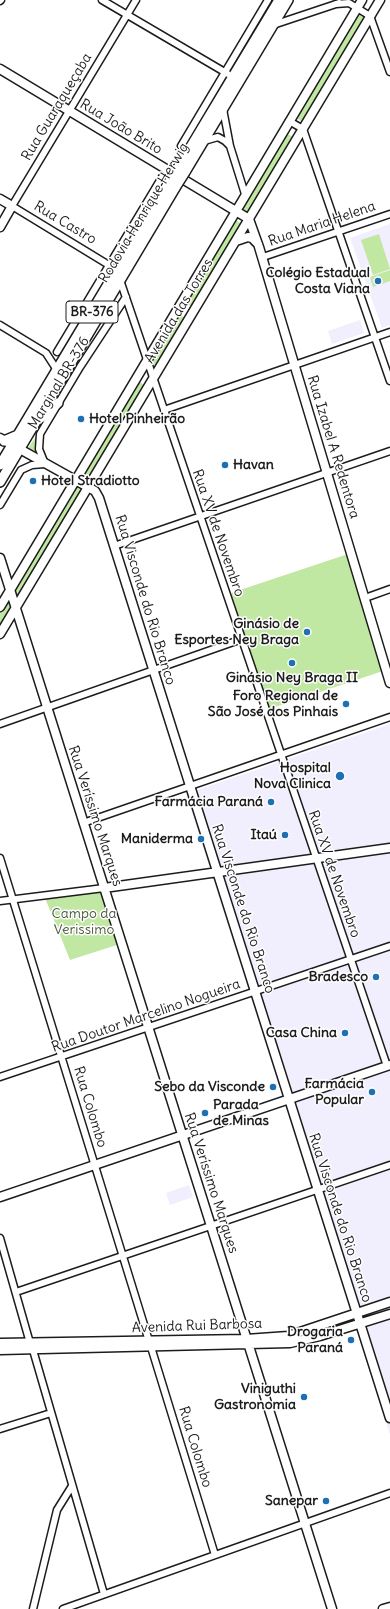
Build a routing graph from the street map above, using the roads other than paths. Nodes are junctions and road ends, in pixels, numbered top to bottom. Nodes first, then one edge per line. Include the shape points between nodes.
1 (102, 0) edge
2 (136, 0) edge
3 (288, 0) edge
4 (346, 0) edge
5 (362, 0) edge
6 (380, 0) edge
7 (271, 1) edge
8 (336, 4) junction
9 (357, 8) junction
10 (127, 15) junction
11 (370, 16) junction
12 (273, 25) junction
13 (361, 32) junction
14 (376, 32) junction
15 (0, 69) edge
16 (390, 72) edge
17 (228, 75) junction
18 (223, 108) junction
19 (70, 111) junction
20 (289, 121) junction
21 (303, 129) junction
22 (203, 141) junction
23 (181, 146) dead end
24 (230, 146) junction
25 (181, 170) junction
26 (162, 177) dead end
27 (175, 181) junction
28 (245, 194) junction
29 (0, 199) edge
30 (12, 206) junction
31 (235, 211) junction
32 (390, 214) edge
33 (249, 219) junction
34 (0, 227) edge
35 (338, 231) junction
36 (236, 241) junction
37 (260, 247) junction
38 (263, 257) junction
39 (113, 267) junction
40 (120, 280) junction
41 (126, 297) junction
42 (180, 305) junction
43 (193, 312) junction
44 (0, 325) edge
45 (390, 332) edge
46 (375, 338) junction
47 (57, 352) junction
48 (68, 352) junction
49 (46, 353) junction
50 (147, 360) junction
51 (295, 365) junction
52 (57, 370) junction
53 (153, 379) junction
54 (390, 381) edge
55 (58, 403) junction
56 (164, 410) junction
57 (35, 423) junction
58 (9, 443) edge
59 (390, 451) edge
60 (45, 464) junction
61 (0, 465) edge
62 (327, 473) junction
63 (75, 480) junction
64 (0, 482) edge
65 (88, 488) junction
66 (0, 505) edge
67 (200, 516) junction
68 (114, 546) junction
69 (0, 558) edge
70 (390, 589) edge
71 (10, 590) junction
72 (365, 598) junction
73 (0, 607) edge
74 (16, 608) junction
75 (0, 634) edge
76 (242, 639) junction
77 (153, 670) junction
78 (390, 683) edge
79 (47, 707) junction
80 (390, 717) edge
81 (0, 724) edge
82 (281, 755) junction
83 (190, 786) junction
84 (84, 823) junction
85 (390, 848) edge
86 (0, 858) edge
87 (316, 858) junction
88 (217, 872) junction
89 (104, 888) junction
90 (13, 899) junction
91 (0, 901) edge
92 (390, 946) edge
93 (351, 960) junction
94 (255, 992) junction
95 (148, 1028) junction
96 (61, 1057) junction
97 (388, 1066) edge
98 (0, 1078) edge
99 (289, 1099) junction
100 (182, 1136) junction
101 (95, 1165) junction
102 (390, 1165) edge
103 (318, 1189) junction
104 (0, 1197) edge
105 (211, 1226) junction
106 (0, 1238) edge
107 (123, 1256) junction
108 (16, 1292) junction
109 (390, 1302) edge
110 (357, 1313) junction
111 (390, 1314) edge
112 (360, 1323) junction
113 (247, 1341) junction
114 (0, 1343) edge
115 (150, 1344) junction
116 (32, 1346) junction
117 (0, 1350) edge
118 (51, 1413) junction
119 (390, 1418) edge
120 (0, 1429) edge
121 (72, 1486) junction
122 (390, 1493) edge
123 (305, 1524) junction
124 (215, 1555) junction
125 (104, 1594) junction
126 (390, 1607) edge
127 (33, 1609) edge
128 (63, 1609) edge
129 (332, 1609) edge
130 (384, 1609) edge

1 - 10 street
2 - 10 street, Rua Guaraqueçaba
3 - 12 highway, Rodovia Henrique Herwig / BR-376
4 - 8 street
5 - 9 main road, Avenida das Torres
6 - 11 main road, Avenida das Torres
7 - 17 highway, Rodovia Henrique Herwig / BR-376
8 - 9 street via 349,3
8 - 12 street
9 - 11 street
9 - 20 main road, Avenida das Torres
10 - 17 street
10 - 19 street, Rua Guaraqueçaba
11 - 13 main road, Avenida das Torres
11 - 14 street
12 - 18 highway, Rodovia Henrique Herwig / BR-376
13 - 14 street via 367,28
13 - 21 main road, Avenida das Torres
14 - 16 street
15 - 19 main road, Rua João Brito
17 - 23 street
17 - 25 highway, Rodovia Henrique Herwig / BR-376
18 - 22 highway, Rodovia Henrique Herwig / BR-376
18 - 24 street
19 - 30 street, Rua Guaraqueçaba
19 - 31 main road, Rua João Brito
20 - 21 street
20 - 28 main road, Avenida das Torres
21 - 33 main road, Avenida das Torres
21 - 35 street
22 - 24 street via 218,137
22 - 25 highway, Rodovia Henrique Herwig / BR-376
24 - 28 street
25 - 27 highway, Rodovia Henrique Herwig / BR-376, bridge
26 - 39 street
27 - 39 highway, Rodovia Henrique Herwig / BR-376
27 - 40 highway, Rodovia Henrique Herwig / BR-376
28 - 31 main road, Avenida das Torres
29 - 30 main road, Rua Castro
30 - 34 main road, Rua Guaraqueçaba
30 - 39 street, Rua Castro
31 - 33 main road, Rua João Brito
31 - 42 main road, Avenida das Torres
32 - 35 street, Rua Maria Helena
33 - 36 main road, Avenida das Torres
33 - 37 main road, Rua Izabel A Redentora
35 - 38 street, Rua Maria Helena
35 - 46 street
36 - 37 main road via 248,237
36 - 43 main road, Avenida das Torres
37 - 38 main road, Rua Izabel A Redentora
38 - 51 main road, Rua Izabel A Redentora
39 - 47 street
39 - 48 highway, Rodovia Henrique Herwig / BR-376
40 - 41 street, Rua XV de Novembro
40 - 57 highway, Rodovia Henrique Herwig / BR-376
41 - 50 street, Rua XV de Novembro
41 - 55 street, Marginal BR-376
42 - 43 main road via 184,313
42 - 50 main road, Avenida das Torres
43 - 53 main road, Avenida das Torres
44 - 49 street
45 - 46 street
46 - 51 street
46 - 54 street
47 - 48 street
47 - 49 street
48 - 52 highway, Rodovia Henrique Herwig / BR-376
49 - 52 street
50 - 53 street, Rua XV de Novembro
50 - 63 main road, Avenida das Torres
51 - 56 street
51 - 62 main road, Rua Izabel A Redentora
52 - 58 highway, Rodovia Henrique Herwig / BR-376 via 18,435
53 - 56 street, Rua XV de Novembro
53 - 65 main road, Avenida das Torres
55 - 57 highway
55 - 60 street, Marginal BR-376 via 39,438 39,449
56 - 67 street, Rua XV de Novembro
57 - 58 highway, Rodovia Henrique Herwig / BR-376
58 - 60 main road, Rua Visconde do Rio Branco
58 - 61 highway, Rodovia Henrique Herwig / BR-376
58 - 64 highway, Rodovia Henrique Herwig / BR-376
59 - 62 street
60 - 63 main road, Rua Visconde do Rio Branco
60 - 66 street via 29,466 19,472
62 - 67 street
62 - 72 main road, Rua Izabel A Redentora
63 - 65 main road, Rua Visconde do Rio Branco
63 - 71 main road, Avenida das Torres
65 - 68 main road, Rua Visconde do Rio Branco via 95,491 99,498
65 - 74 main road, Avenida das Torres
67 - 68 street
67 - 76 street, Rua XV de Novembro
68 - 77 main road, Rua Visconde do Rio Branco
69 - 71 main road, Rua Veríssimo Marques
70 - 72 street
71 - 73 main road, Avenida das Torres
71 - 74 main road, Rua Veríssimo Marques
72 - 78 main road, Rua Izabel A Redentora
74 - 75 main road, Avenida das Torres
74 - 79 main road, Rua Veríssimo Marques
76 - 77 street
76 - 82 street, Rua XV de Novembro
77 - 79 street
77 - 83 main road, Rua Visconde do Rio Branco
79 - 81 street
79 - 84 main road, Rua Veríssimo Marques
80 - 82 street
82 - 83 street
82 - 87 street, Rua XV de Novembro
83 - 84 street
83 - 88 main road, Rua Visconde do Rio Branco
84 - 89 main road, Rua Veríssimo Marques
85 - 87 main road
86 - 90 street, Rua Colombo
87 - 88 main road
87 - 93 street, Rua XV de Novembro
88 - 89 main road
88 - 94 main road, Rua Visconde do Rio Branco
89 - 90 street
89 - 95 main road, Rua Veríssimo Marques
90 - 91 street
90 - 96 street, Rua Colombo
92 - 93 street, Rua Doutor Marcelino Nogueira
93 - 94 street, Rua Doutor Marcelino Nogueira
93 - 97 street, Rua XV de Novembro
94 - 95 street, Rua Doutor Marcelino Nogueira
94 - 99 main road, Rua Visconde do Rio Branco
95 - 96 street, Rua Doutor Marcelino Nogueira
95 - 100 main road, Rua Veríssimo Marques
96 - 98 street, Rua Doutor Marcelino Nogueira
96 - 101 street, Rua Colombo
97 - 99 main road
99 - 100 main road
99 - 103 main road, Rua Visconde do Rio Branco
100 - 101 main road
100 - 105 main road, Rua Veríssimo Marques
101 - 104 main road
101 - 107 street, Rua Colombo
102 - 103 street
103 - 105 street
103 - 110 main road, Rua Visconde do Rio Branco
105 - 107 street
105 - 113 main road, Rua Veríssimo Marques
106 - 108 street
107 - 108 street
107 - 115 street, Rua Colombo
108 - 116 street
109 - 110 main road, Avenida Rui Barbosa
110 - 112 main road, Rua Visconde do Rio Branco
110 - 113 main road, Avenida Rui Barbosa via 288,1336
111 - 112 main road, Avenida Rui Barbosa
112 - 113 main road, Avenida Rui Barbosa via 290,1343
112 - 119 main road, Rua Visconde do Rio Branco
113 - 115 main road, Avenida Rui Barbosa
113 - 123 main road, Rua Veríssimo Marques
114 - 116 main road, Avenida Rui Barbosa
115 - 116 main road, Avenida Rui Barbosa
115 - 124 street, Rua Colombo
116 - 117 main road, Avenida Rui Barbosa
116 - 118 street
118 - 120 street
118 - 121 street
121 - 125 street
121 - 127 street via 57,1510
122 - 123 street
123 - 124 street
123 - 129 main road, Rua Veríssimo Marques
124 - 125 street
125 - 128 street
126 - 130 main road

